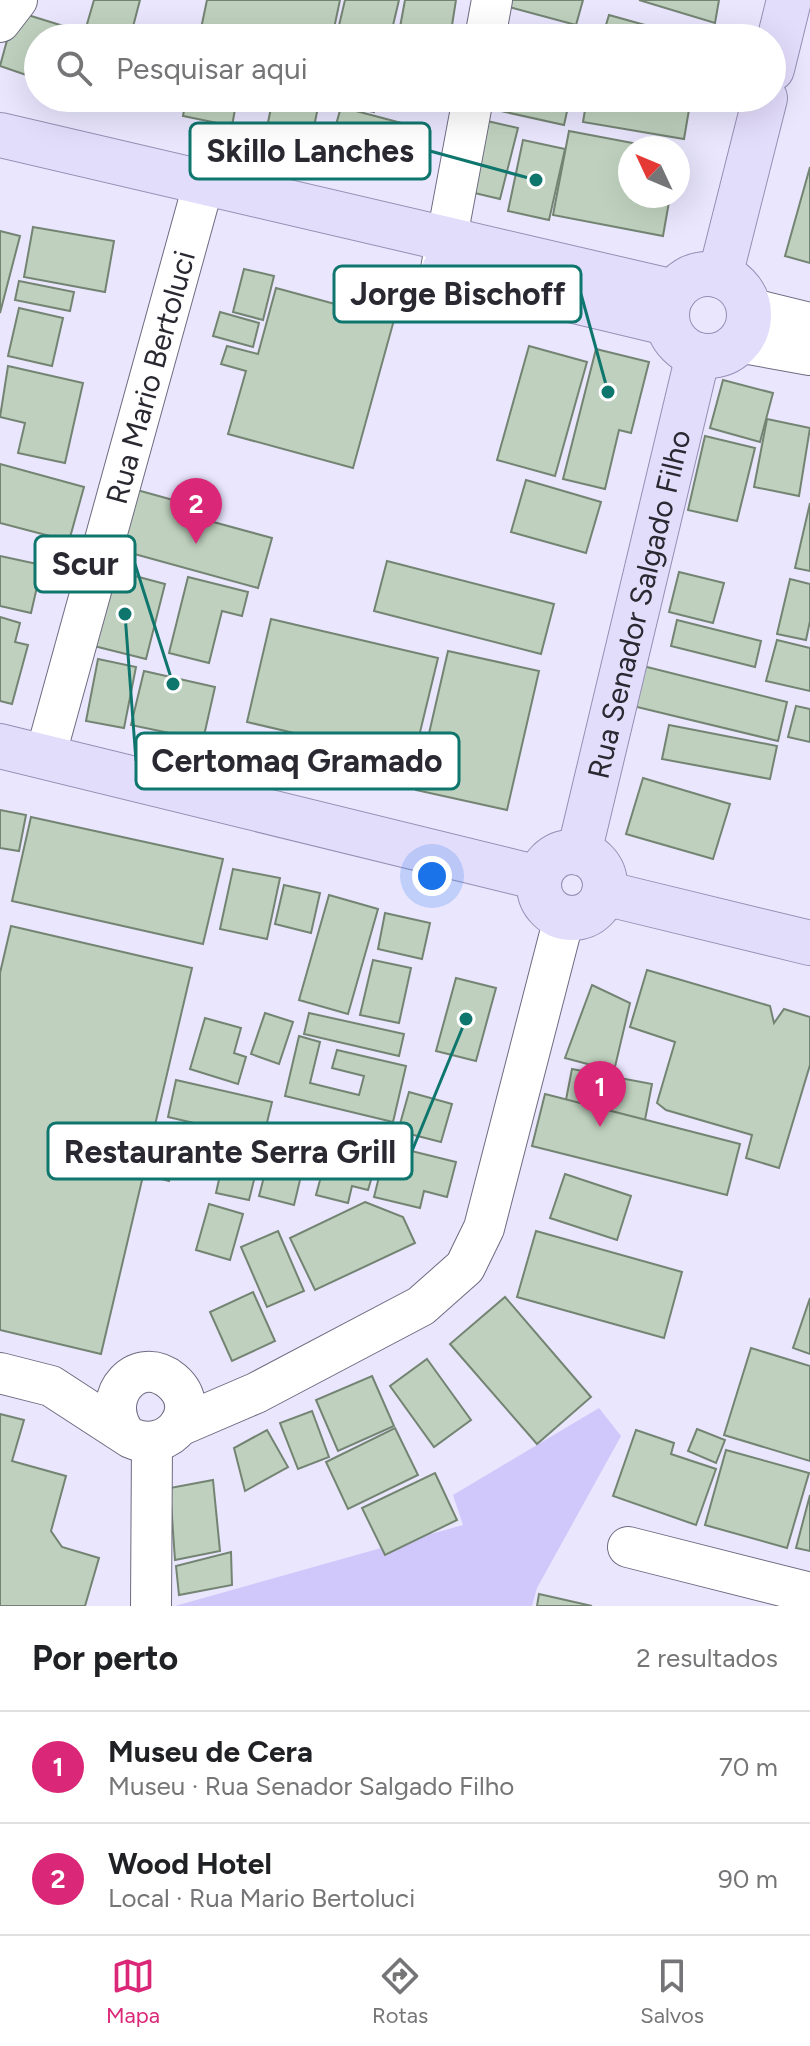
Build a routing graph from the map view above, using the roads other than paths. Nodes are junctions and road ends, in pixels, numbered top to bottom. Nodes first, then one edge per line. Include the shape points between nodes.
1 (17, 0) edge
2 (492, 0) edge
3 (789, 0) edge
4 (0, 22) edge
5 (488, 24) edge
6 (783, 24) edge
7 (470, 112) edge
8 (761, 112) edge
9 (0, 135) edge
10 (0, 164) edge
11 (201, 196) junction
12 (443, 255) junction
13 (720, 276) junction
14 (670, 307) junction
15 (810, 323) edge
16 (728, 335) junction
17 (810, 355) edge
18 (0, 746) edge
19 (45, 757) junction
20 (579, 853) junction
21 (539, 878) junction
22 (604, 893) junction
23 (564, 918) junction
24 (810, 943) edge
25 (0, 1373) edge
26 (146, 1375) junction
27 (51, 1386) junction
28 (256, 1393) junction
29 (151, 1434) junction
30 (628, 1547) dead end
31 (810, 1593) edge
32 (151, 1606) edge

1 - 4 street
2 - 5 street
3 - 6 main road
7 - 12 street
8 - 13 main road
9 - 11 main road
10 - 11 main road
11 - 12 main road
11 - 19 street, Rua Mario Bertoluci
12 - 14 main road
13 - 14 main road via 694,276
13 - 16 main road via 739,288
14 - 16 main road via 678,344
15 - 16 street
16 - 17 street
16 - 20 main road, Rua Senador Salgado Filho
18 - 19 main road
19 - 21 main road
20 - 21 main road via 559,854
20 - 22 main road via 597,863
21 - 23 main road via 546,907
22 - 23 main road via 585,916
22 - 24 main road
23 - 28 street via 484,1228 465,1267 421,1306
25 - 27 street
26 - 27 street
26 - 28 street
26 - 29 street via 126,1382 115,1400 117,1422
26 - 29 street via 176,1385 184,1416
27 - 29 street
28 - 29 street
29 - 32 street
30 - 31 street

